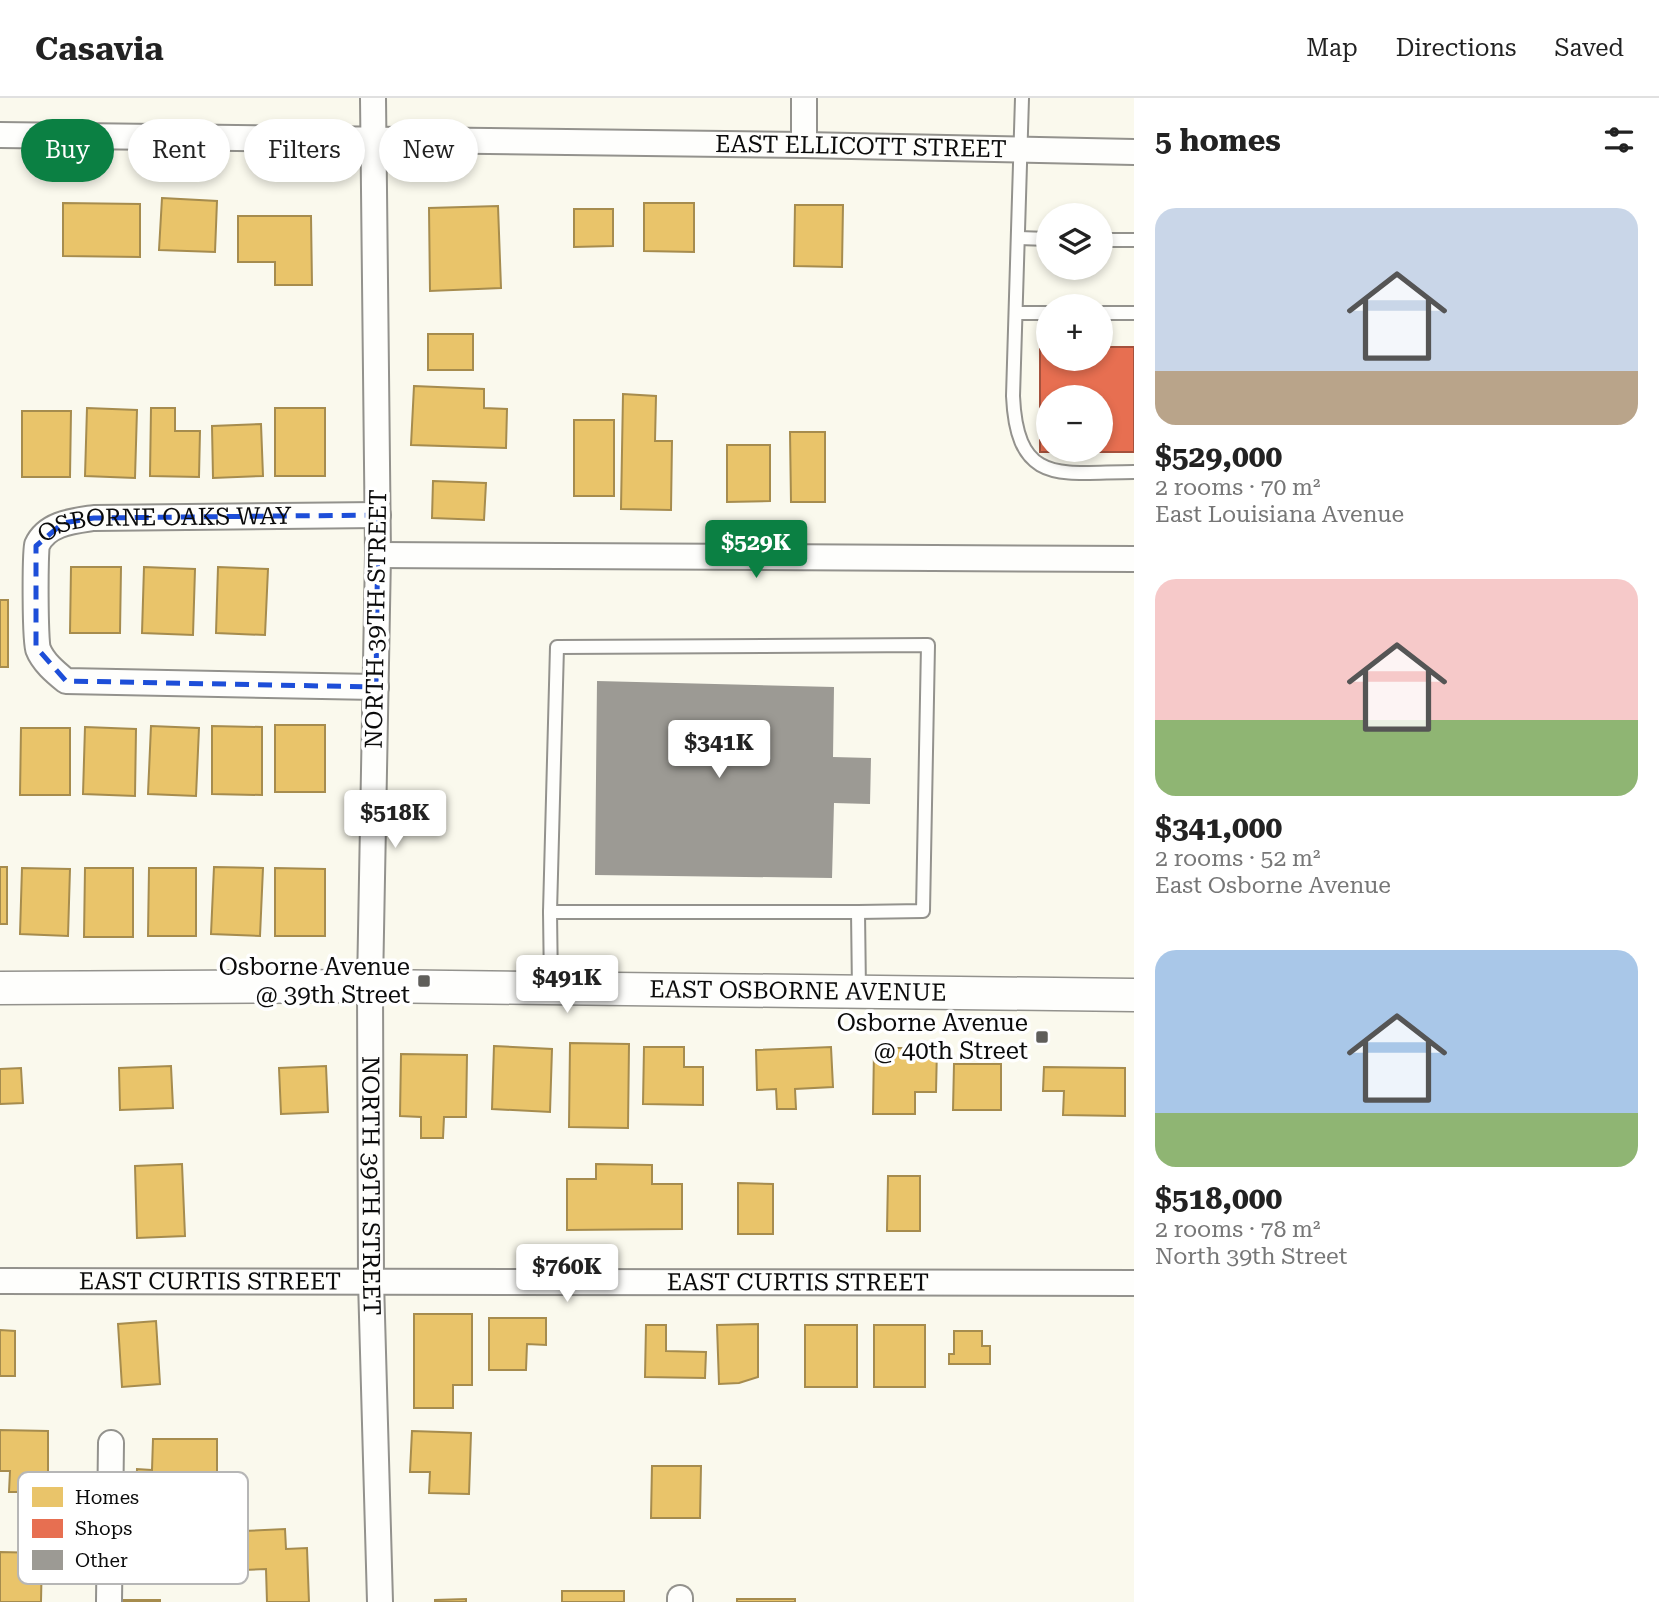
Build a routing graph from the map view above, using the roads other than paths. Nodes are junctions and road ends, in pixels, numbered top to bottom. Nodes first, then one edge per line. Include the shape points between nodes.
1 (373, 98) edge
2 (804, 98) edge
3 (1022, 98) edge
4 (0, 135) edge
5 (373, 139) junction
6 (804, 145) junction
7 (1022, 150) junction
8 (1134, 152) edge
9 (1019, 238) junction
10 (1036, 239) edge
11 (1113, 240) edge
12 (1134, 240) edge
13 (1016, 313) junction
14 (1036, 313) edge
15 (1113, 313) edge
16 (1134, 313) edge
17 (1134, 472) edge
18 (378, 515) junction
19 (378, 555) junction
20 (1134, 559) edge
21 (376, 687) junction
22 (550, 912) junction
23 (858, 912) junction
24 (370, 986) junction
25 (551, 988) junction
26 (0, 989) edge
27 (859, 991) junction
28 (1134, 995) edge
29 (0, 1281) edge
30 (371, 1281) junction
31 (1134, 1283) edge
32 (111, 1443) dead end
33 (111, 1472) edge
34 (109, 1584) edge
35 (109, 1602) edge
36 (380, 1602) edge

1 - 5 street, NORTH 39TH STREET
2 - 6 street
3 - 7 lane
4 - 5 street, EAST ELLICOTT STREET
5 - 6 street, EAST ELLICOTT STREET
5 - 18 street, NORTH 39TH STREET
6 - 7 street, EAST ELLICOTT STREET
7 - 8 street, EAST ELLICOTT STREET
7 - 9 lane
9 - 10 lane
9 - 13 lane
11 - 12 lane
13 - 14 lane
13 - 17 lane via 1014,416 1033,462 1058,472
15 - 16 lane
18 - 19 street, NORTH 39TH STREET
18 - 21 street, OSBORNE OAKS WAY via 94,518 63,523 36,546 36,647 66,681
19 - 20 street
19 - 21 street, NORTH 39TH STREET
21 - 24 street, NORTH 39TH STREET
22 - 23 lane
22 - 23 lane via 557,647 928,645 923,911
22 - 25 lane
23 - 27 lane
24 - 25 street, EAST OSBORNE AVENUE
24 - 26 street, EAST OSBORNE AVENUE
24 - 30 street, NORTH 39TH STREET
25 - 27 street, EAST OSBORNE AVENUE
27 - 28 street, EAST OSBORNE AVENUE
29 - 30 street, EAST CURTIS STREET
30 - 31 street, EAST CURTIS STREET
30 - 36 street, NORTH 39TH STREET
32 - 33 street
34 - 35 street

